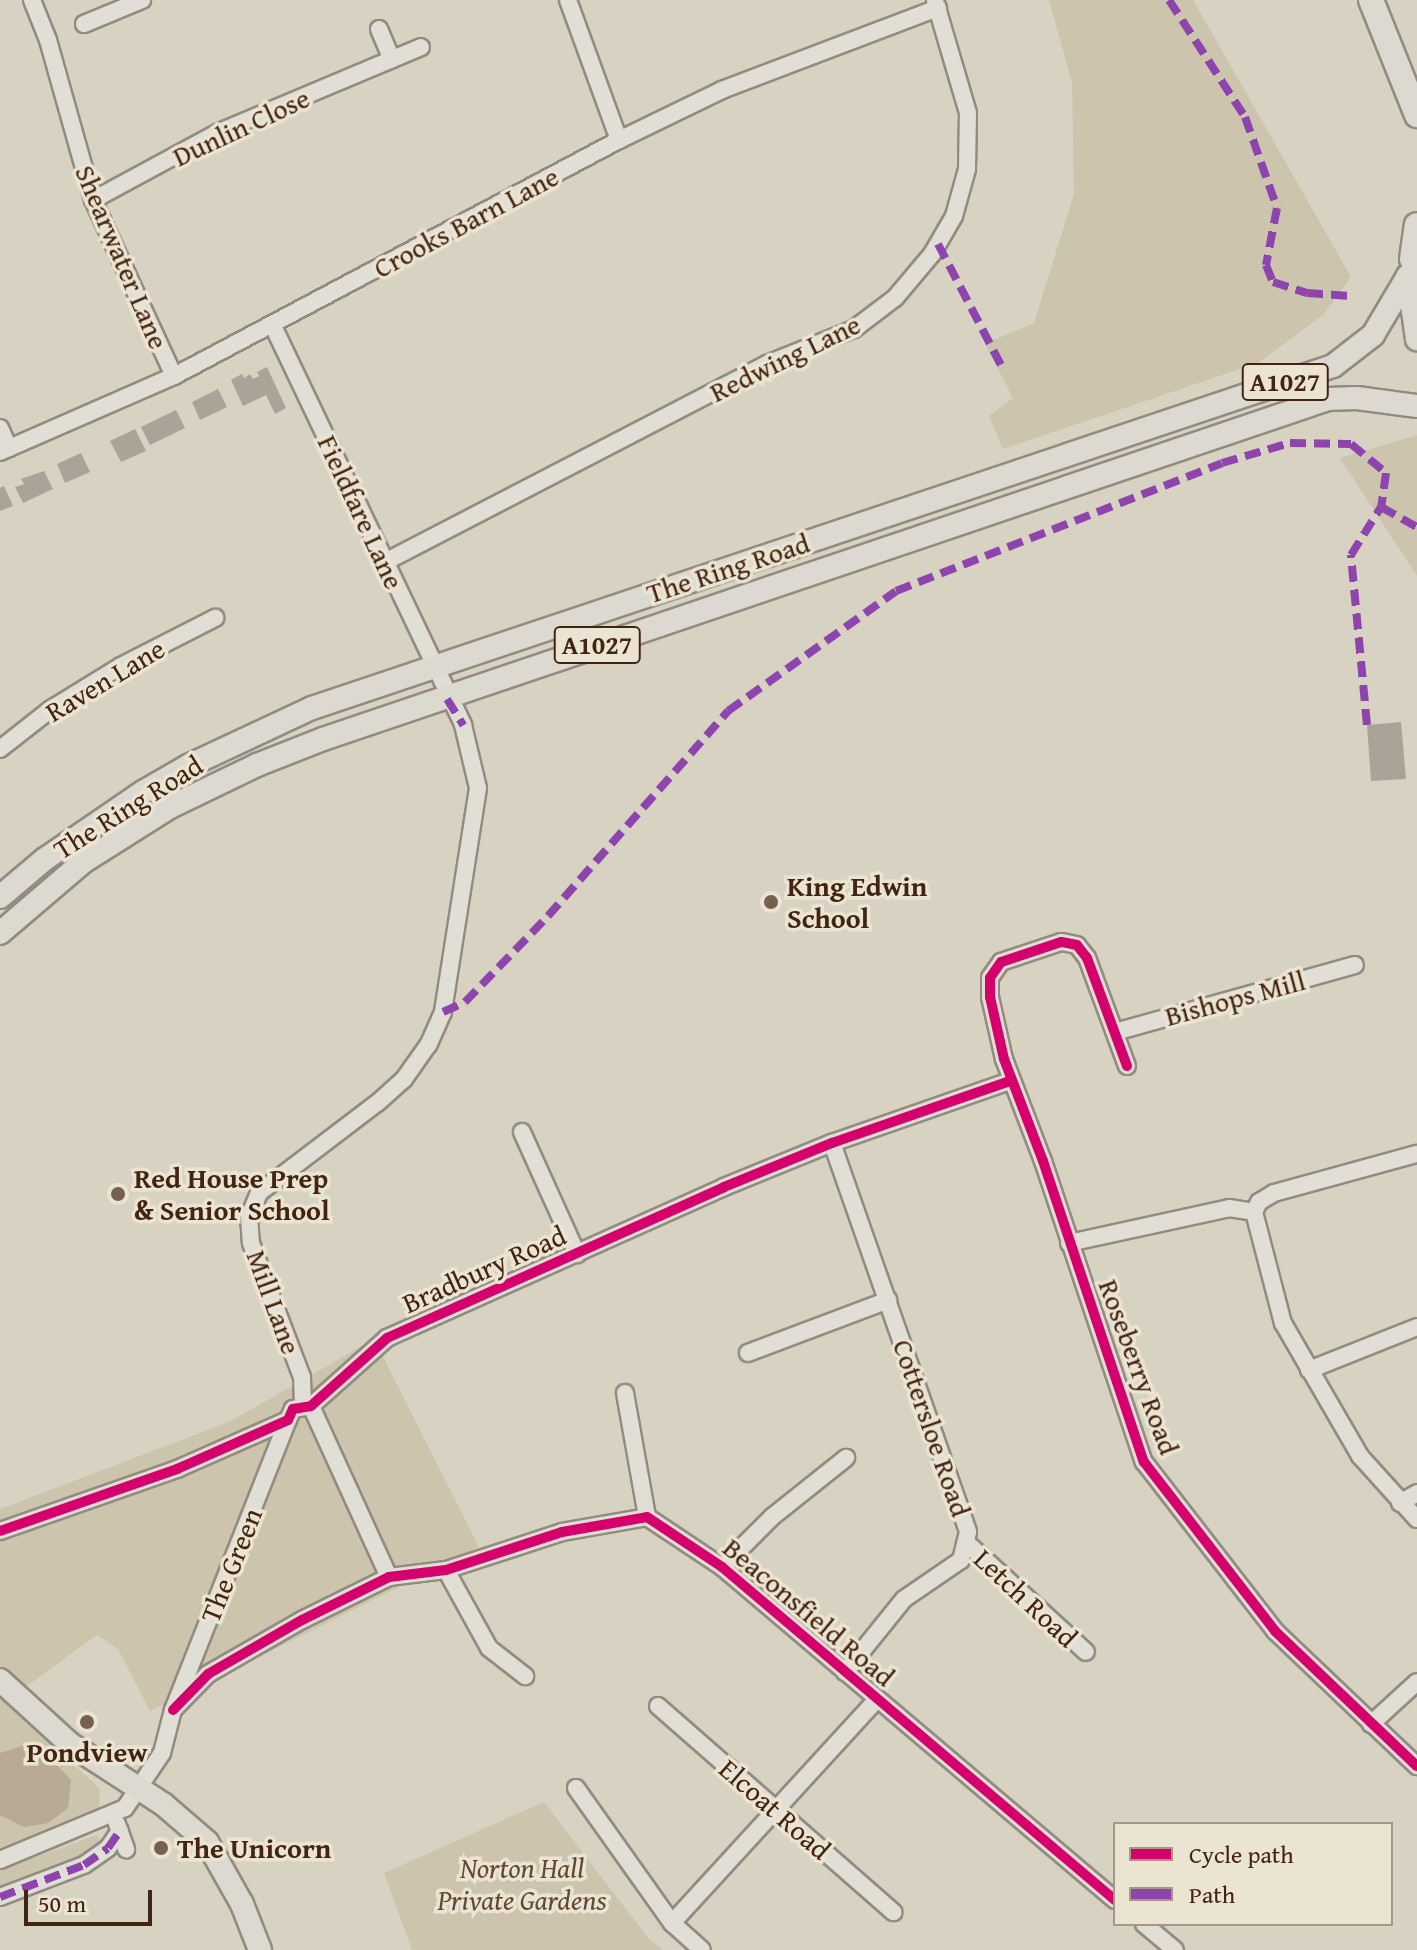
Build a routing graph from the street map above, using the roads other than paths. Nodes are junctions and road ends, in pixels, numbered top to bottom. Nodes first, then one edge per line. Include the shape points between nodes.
1 (32, 0) edge
2 (142, 0) edge
3 (568, 0) edge
4 (1371, 0) edge
5 (120, 4) edge
6 (936, 4) edge
7 (84, 24) dead end
8 (379, 29) dead end
9 (421, 47) dead end
10 (392, 59) junction
11 (1417, 115) edge
12 (619, 140) junction
13 (93, 200) junction
14 (1417, 225) edge
15 (1412, 262) edge
16 (273, 326) junction
17 (1417, 339) edge
18 (174, 376) junction
19 (1417, 406) edge
20 (0, 428) edge
21 (4, 450) edge
22 (385, 562) junction
23 (215, 618) dead end
24 (432, 665) junction
25 (447, 699) junction
26 (0, 749) edge
27 (0, 897) edge
28 (0, 933) edge
29 (1355, 965) dead end
30 (1115, 1032) junction
31 (1127, 1066) dead end
32 (404, 1079) joint
33 (1010, 1081) junction
34 (522, 1132) dead end
35 (832, 1143) junction
36 (1417, 1154) edge
37 (1254, 1212) junction
38 (1069, 1243) junction
39 (577, 1254) junction
40 (888, 1300) junction
41 (1417, 1327) edge
42 (748, 1353) dead end
43 (1309, 1370) junction
44 (625, 1393) dead end
45 (307, 1406) junction
46 (288, 1420) junction
47 (846, 1458) dead end
48 (1417, 1493) edge
49 (1400, 1503) junction
50 (647, 1517) junction
51 (1417, 1519) edge
52 (0, 1531) edge
53 (967, 1543) junction
54 (722, 1567) junction
55 (446, 1570) junction
56 (389, 1577) junction
57 (1086, 1652) dead end
58 (845, 1672) junction
59 (525, 1676) dead end
60 (0, 1680) edge
61 (1417, 1682) edge
62 (876, 1700) junction
63 (658, 1706) dead end
64 (173, 1710) junction
65 (1371, 1724) junction
66 (1417, 1766) edge
67 (138, 1786) junction
68 (576, 1788) dead end
69 (776, 1809) junction
70 (117, 1823) junction
71 (126, 1849) dead end
72 (0, 1860) edge
73 (0, 1897) edge
74 (1113, 1898) edge
75 (893, 1912) dead end
76 (672, 1923) junction
77 (1146, 1926) edge
78 (260, 1950) edge
79 (702, 1950) edge
80 (1175, 1950) edge

1 - 13 street, Shearwater Lane
2 - 5 street
3 - 12 street
4 - 11 highway
5 - 7 street
6 - 12 street, Crooks Barn Lane via 722,90
6 - 22 street, Redwing Lane via 968,113 967,169 954,216 932,254 895,298 854,329 767,364
8 - 10 street
9 - 10 street, Dunlin Close
10 - 13 street, Dunlin Close via 219,132
12 - 16 street, Crooks Barn Lane
13 - 18 street, Shearwater Lane
14 - 15 highway
15 - 17 main road
15 - 24 main road, The Ring Road / A1027 via 1373,335 1333,366
16 - 18 street, Crooks Barn Lane
16 - 22 street, Fieldfare Lane
18 - 21 street, Crooks Barn Lane
19 - 25 main road, The Ring Road / A1027 via 1328,399
20 - 21 street
22 - 24 street, Fieldfare Lane
23 - 26 street, Raven Lane via 110,673
24 - 25 street, Fieldfare Lane
24 - 27 main road, The Ring Road / A1027 via 312,708 188,766 97,821
25 - 28 main road, The Ring Road / A1027 via 270,760 170,807 83,862
25 - 32 street, Fieldfare Lane via 463,725 478,788 443,1012
29 - 30 street, Bishops Mill
30 - 31 street
30 - 33 street, Roseberry Road via 1077,945 1061,942 1001,962 990,978 990,997
32 - 45 street, Mill Lane via 259,1193 249,1216 251,1243 302,1377
33 - 35 street, Bradbury Road
33 - 38 street, Roseberry Road
34 - 39 street
35 - 39 street, Bradbury Road
35 - 40 street, Cottersloe Road
36 - 37 street via 1274,1193
37 - 38 street via 1229,1208
37 - 43 street via 1283,1323
38 - 65 street, Roseberry Road via 1144,1462 1275,1631
39 - 45 street, Bradbury Road via 387,1338
40 - 42 street
40 - 53 street, Cottersloe Road via 968,1532
41 - 43 street
43 - 49 street via 1360,1456
44 - 50 street
45 - 46 street, Bradbury Road via 293,1409
45 - 56 street, Mill Lane
46 - 52 street, Bradbury Road via 177,1469
46 - 64 street, The Green
47 - 54 street via 772,1517
48 - 49 street
49 - 51 street
50 - 54 street, Beaconsfield Road
50 - 55 street via 562,1532
53 - 57 street, Letch Road
53 - 58 street, Cottersloe Road via 961,1560 904,1599
54 - 58 street, Beaconsfield Road
55 - 56 street
55 - 59 street via 489,1648
56 - 64 street via 208,1674
58 - 62 street, Beaconsfield Road
60 - 67 main road via 70,1744
61 - 65 street
62 - 69 street
62 - 74 street, Beaconsfield Road
63 - 69 street, Elcoat Road
64 - 67 street, The Green via 162,1753
65 - 66 street, Roseberry Road
67 - 70 street, The Green
67 - 78 main road via 207,1842 242,1904
68 - 76 street
69 - 75 street, Elcoat Road
69 - 76 street
70 - 71 street
70 - 72 street
70 - 73 street, The Green via 108,1848 84,1865
76 - 79 street
77 - 80 street

